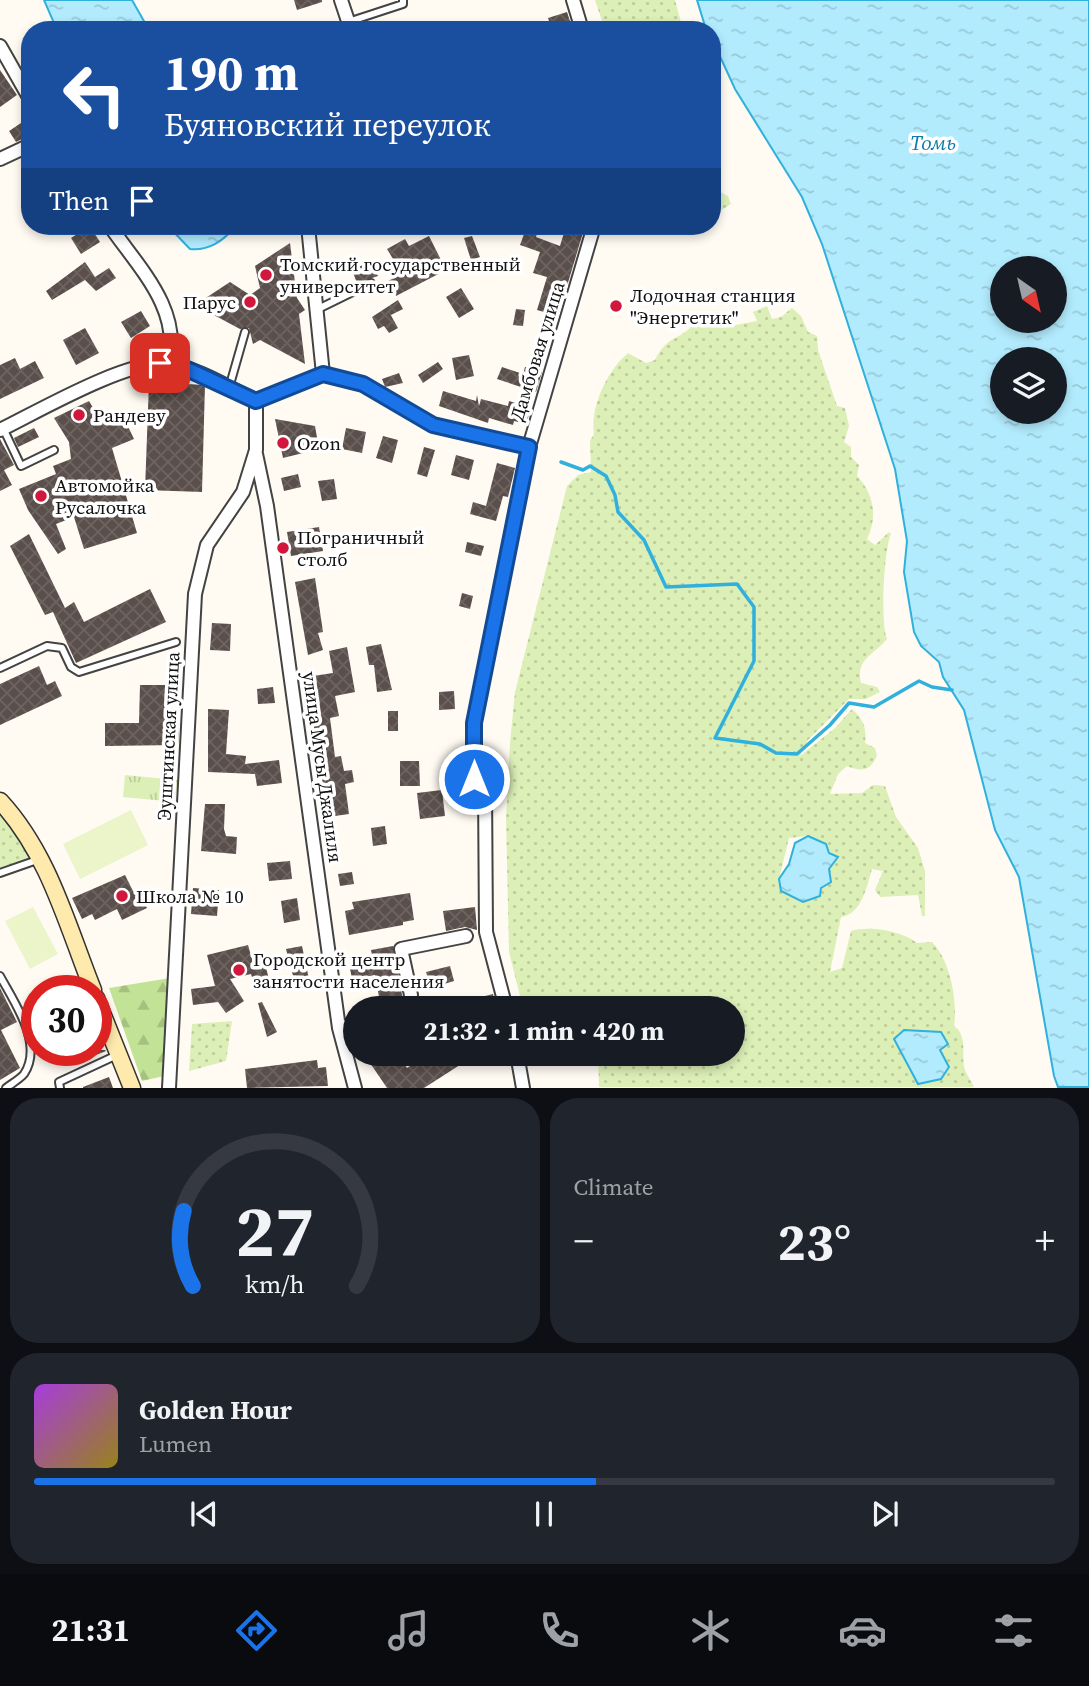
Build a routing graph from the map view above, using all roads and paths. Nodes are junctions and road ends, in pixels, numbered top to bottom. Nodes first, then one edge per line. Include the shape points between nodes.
1 (341, 0) edge
2 (403, 0) edge
3 (573, 0) edge
4 (348, 21) edge
5 (362, 21) edge
6 (579, 21) edge
7 (0, 46) edge
8 (21, 83) edge
9 (21, 149) edge
10 (0, 159) edge
11 (116, 235) edge
12 (309, 235) edge
13 (591, 235) edge
14 (371, 283) dead end
15 (316, 310) junction
16 (245, 332) dead end
17 (168, 364) junction
18 (323, 374) junction
19 (229, 388) junction
20 (256, 401) junction
21 (1, 429) edge
22 (529, 447) junction
23 (54, 450) dead end
24 (256, 450) junction
25 (176, 642) dead end
26 (0, 668) edge
27 (474, 779) dead end
28 (485, 787) dead end
29 (0, 801) edge
30 (42, 859) junction
31 (0, 873) edge
32 (466, 936) dead end
33 (87, 975) edge
34 (0, 976) edge
35 (411, 996) edge
36 (503, 996) edge
37 (343, 1027) edge
38 (340, 1028) junction
39 (112, 1037) edge
40 (119, 1054) junction
41 (519, 1066) edge
42 (6, 1087) edge
43 (60, 1087) edge
44 (132, 1087) edge
45 (169, 1087) edge
46 (355, 1087) edge
47 (523, 1087) edge

1 - 4 street
2 - 5 lane
3 - 6 street
7 - 8 street
9 - 10 street
11 - 17 street via 164,304 172,336
12 - 15 street
13 - 22 street, Дамбовая улица
14 - 15 lane
15 - 18 street
16 - 19 lane
17 - 19 street
17 - 21 street via 128,370
18 - 20 street
18 - 22 street via 363,384 433,425
19 - 20 street
20 - 24 street, Эуштинская улица
21 - 23 lane via 21,466
22 - 27 street, Дамбовая улица via 474,723
24 - 38 street, улица Мусы Джалиля
24 - 45 street, Эуштинская улица via 243,492 206,545 195,594
25 - 26 lane via 79,672 71,667 62,648 47,646
28 - 36 street via 486,932
29 - 30 main road
30 - 31 lane
30 - 33 main road
32 - 35 street via 401,949
34 - 42 lane via 24,1021 31,1053 24,1074
37 - 38 street
38 - 46 street, улица Мусы Джалиля
39 - 40 main road
40 - 43 lane via 58,1082
40 - 44 main road
41 - 47 street

